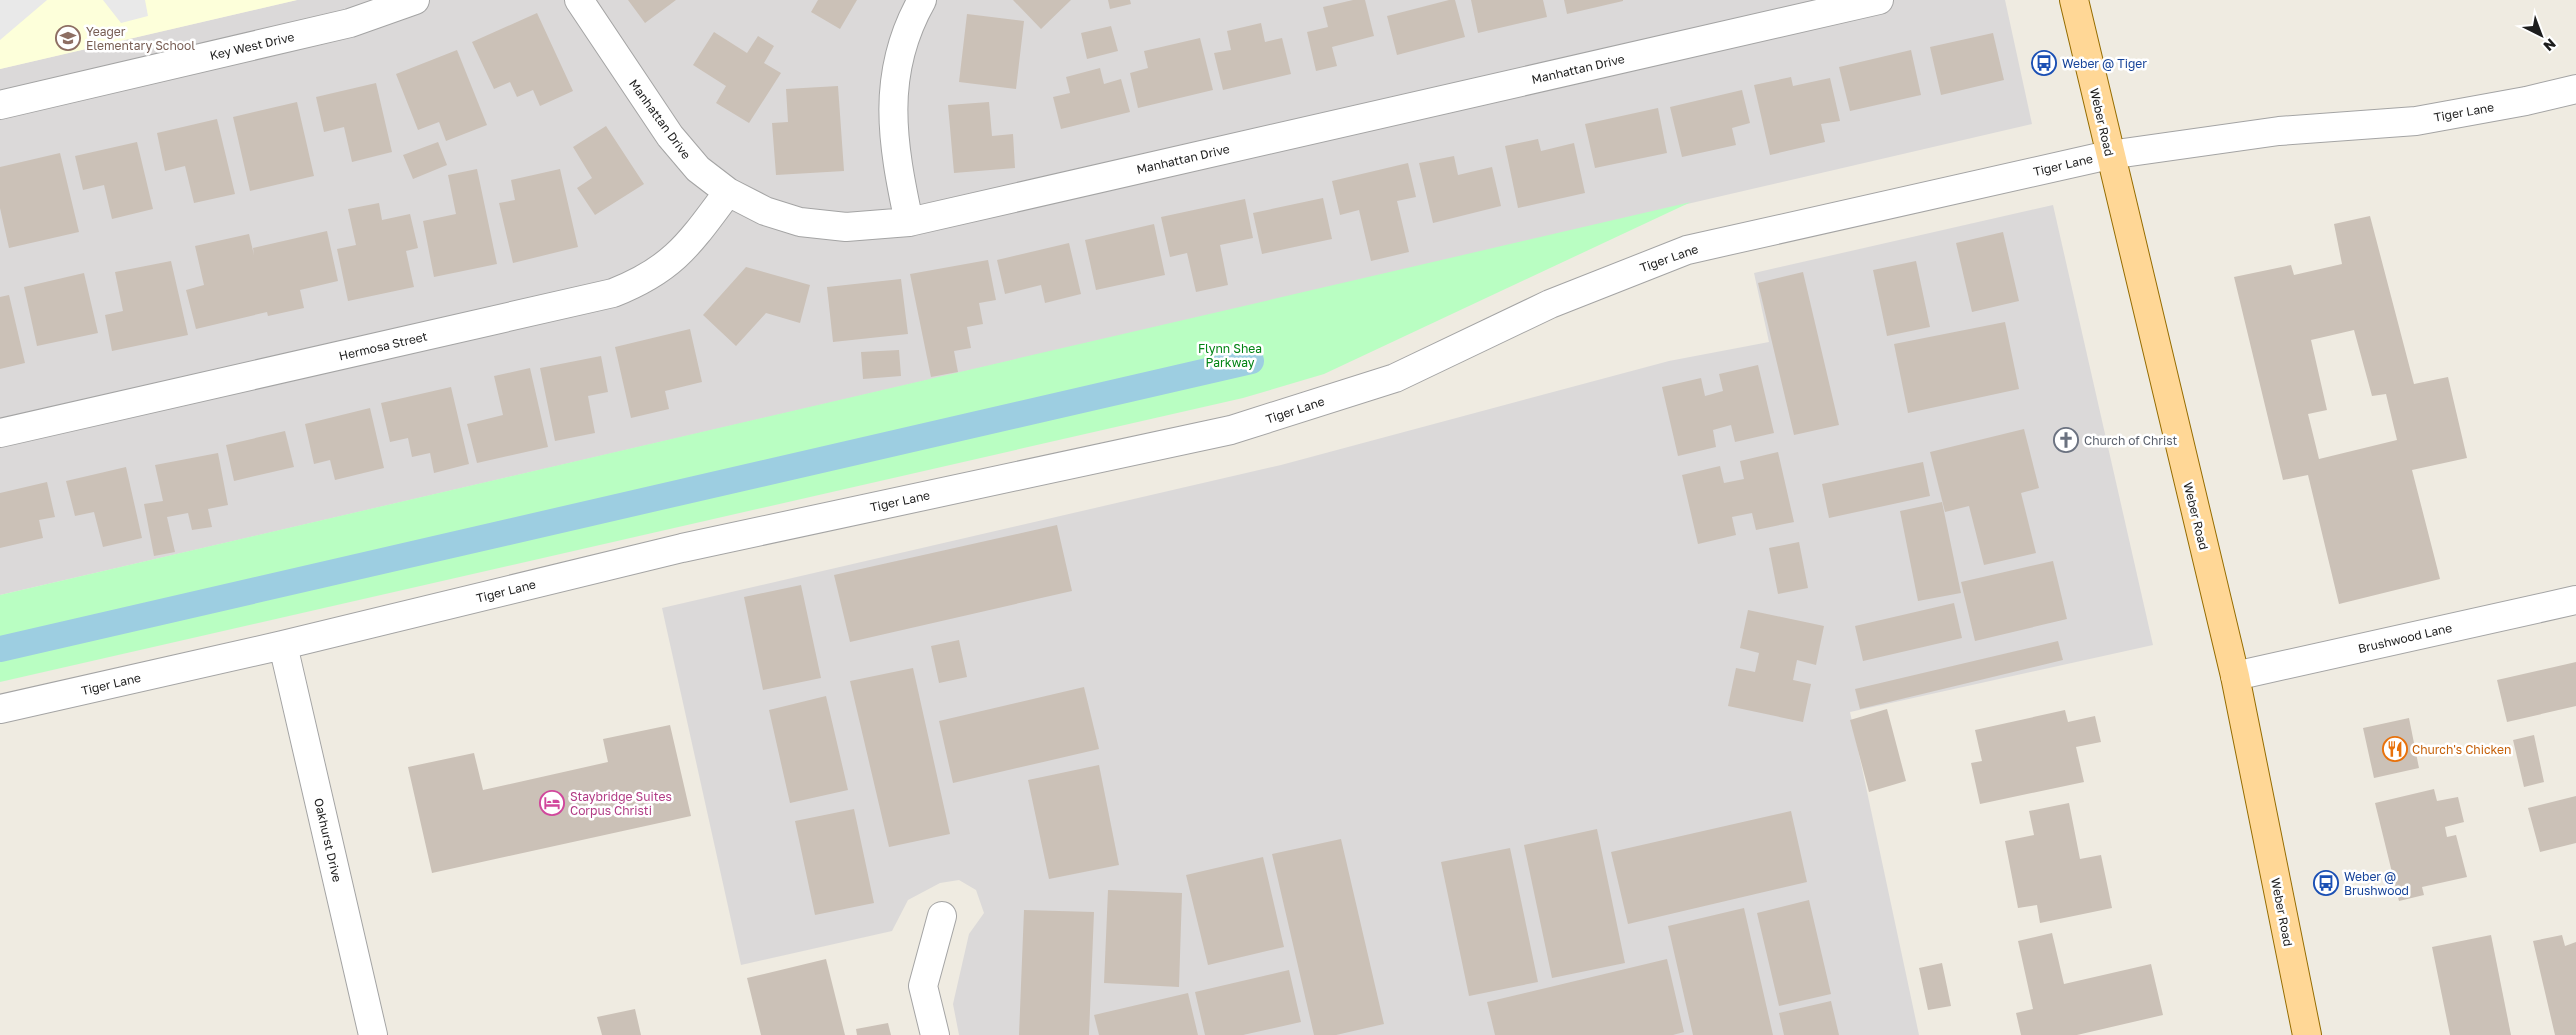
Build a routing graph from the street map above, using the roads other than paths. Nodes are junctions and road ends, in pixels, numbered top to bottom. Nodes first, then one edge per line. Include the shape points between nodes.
1 (415, 0) edge
2 (579, 0) edge
3 (922, 0) edge
4 (1879, 0) edge
5 (2074, 0) edge
6 (2576, 89) edge
7 (0, 105) edge
8 (2109, 155) junction
9 (728, 192) junction
10 (909, 222) junction
11 (0, 433) edge
12 (2576, 600) edge
13 (283, 646) junction
14 (2235, 676) junction
15 (0, 709) edge
16 (942, 916) dead end
17 (373, 1035) edge
18 (935, 1035) edge
19 (2307, 1035) edge

1 - 7 street, Key West Drive via 350,23
2 - 9 street, Manhattan Drive via 670,136 698,169
3 - 10 street via 898,59 892,108 896,159
4 - 10 street, Manhattan Drive
5 - 8 main road, Weber Road
6 - 8 street, Tiger Lane via 2416,121 2279,131
8 - 13 street, Tiger Lane via 1687,250 1550,304 1394,378 1231,430 682,548
8 - 14 main road, Weber Road
9 - 10 street, Manhattan Drive via 765,211 800,222 846,227
9 - 11 street, Hermosa Street via 688,246 640,282 613,293
12 - 14 street, Brushwood Lane
13 - 15 street, Tiger Lane
13 - 17 street, Oakhurst Drive
14 - 19 main road, Weber Road
16 - 18 street via 923,986

